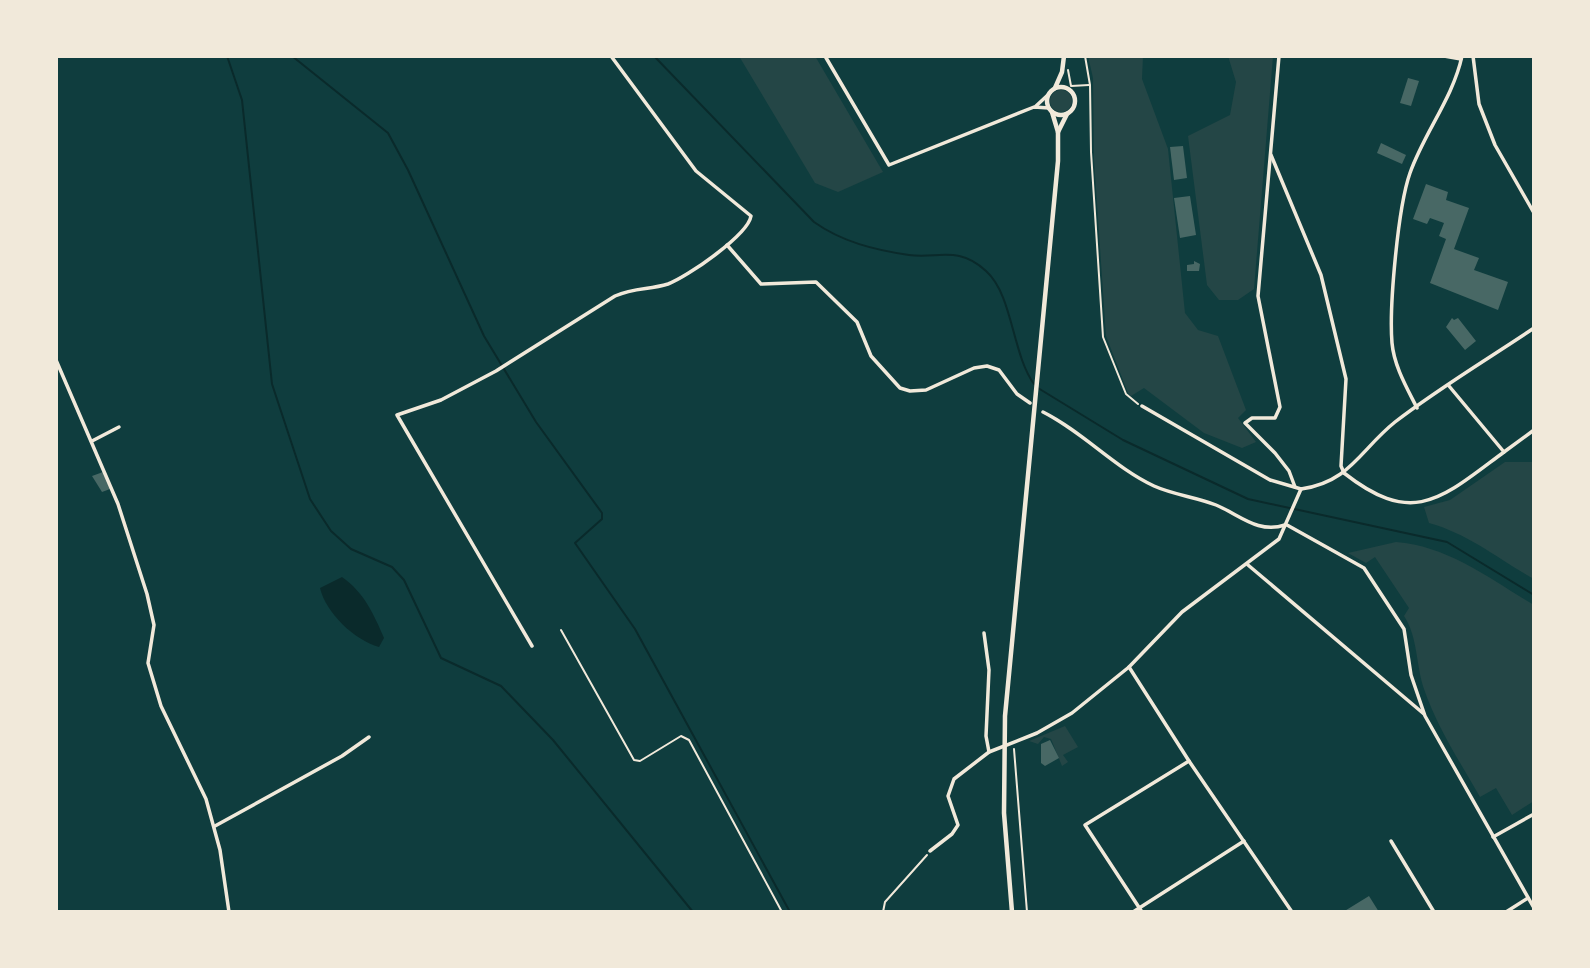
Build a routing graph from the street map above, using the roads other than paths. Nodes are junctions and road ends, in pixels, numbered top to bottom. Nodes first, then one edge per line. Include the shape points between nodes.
1 (611, 56) edge
2 (825, 56) edge
3 (1063, 56) edge
4 (1279, 56) edge
5 (1444, 56) edge
6 (1473, 56) edge
7 (1462, 58) edge
8 (1062, 72) junction
9 (1070, 90) junction
10 (1052, 91) junction
11 (1034, 107) junction
12 (1050, 110) junction
13 (1068, 114) junction
14 (1058, 132) junction
15 (1270, 153) junction
16 (1534, 213) edge
17 (727, 244) junction
18 (1534, 328) edge
19 (56, 360) edge
20 (1448, 386) junction
21 (1030, 403) dead end
22 (1142, 406) road end
23 (1417, 408) junction
24 (1043, 412) dead end
25 (119, 427) dead end
26 (1534, 430) edge
27 (92, 441) junction
28 (1504, 452) junction
29 (1344, 473) junction
30 (1295, 487) junction
31 (1301, 489) junction
32 (1288, 522) junction
33 (1248, 565) junction
34 (984, 633) dead end
35 (532, 646) dead end
36 (1129, 667) junction
37 (1425, 716) junction
38 (369, 737) dead end
39 (1003, 744) junction
40 (989, 752) junction
41 (1189, 761) junction
42 (1534, 814) edge
43 (215, 826) junction
44 (1493, 837) junction
45 (1244, 841) junction
46 (1391, 841) dead end
47 (930, 851) road end
48 (1528, 898) junction
49 (1534, 908) edge
50 (1141, 910) edge
51 (229, 912) edge
52 (1012, 912) edge
53 (1133, 912) edge
54 (1292, 912) edge
55 (1434, 912) edge
56 (1506, 912) edge

1 - 17 street via 696,171 751,216 750,225
2 - 11 street via 889,165
3 - 8 main road
4 - 15 street
5 - 7 street
6 - 16 street via 1479,104 1495,145
7 - 23 street via 1409,175 1403,208 1392,345
8 - 9 main road
8 - 10 main road
9 - 10 main road
9 - 13 main road via 1075,101
10 - 11 street
10 - 12 main road
11 - 12 street
12 - 13 main road
12 - 14 main road
13 - 14 main road
14 - 39 main road
15 - 29 street via 1321,275 1346,379
15 - 30 street via 1258,296 1280,407 1275,418 1252,418 1245,423 1275,453
17 - 21 street via 761,284 816,282 857,322 871,356 900,387 926,390 986,366 999,370
17 - 35 street via 673,282 615,296 496,371 442,400 397,415
18 - 20 street
19 - 27 street
20 - 23 street
20 - 28 street
22 - 30 street via 1270,480
23 - 29 street via 1395,422
24 - 32 street via 1154,486 1216,505 1260,528 1274,529
25 - 27 street
26 - 28 street
27 - 43 street via 147,594 154,625 148,663 161,706
28 - 29 street via 1451,491 1423,503 1372,495
29 - 31 street via 1323,486
30 - 31 street
31 - 32 street
32 - 33 street via 1279,540
32 - 37 street via 1364,568 1404,629 1411,675
33 - 36 street via 1182,612
33 - 37 street
34 - 40 street
36 - 39 street via 1063,720
36 - 41 street
37 - 44 street
38 - 43 street
39 - 40 street
39 - 52 main road
40 - 47 street via 954,779 948,796 958,825
41 - 45 street
41 - 50 street via 1085,825
42 - 44 street
43 - 51 street
44 - 48 street
45 - 50 street
45 - 54 street
46 - 55 street
48 - 49 street
48 - 56 street
50 - 53 street

